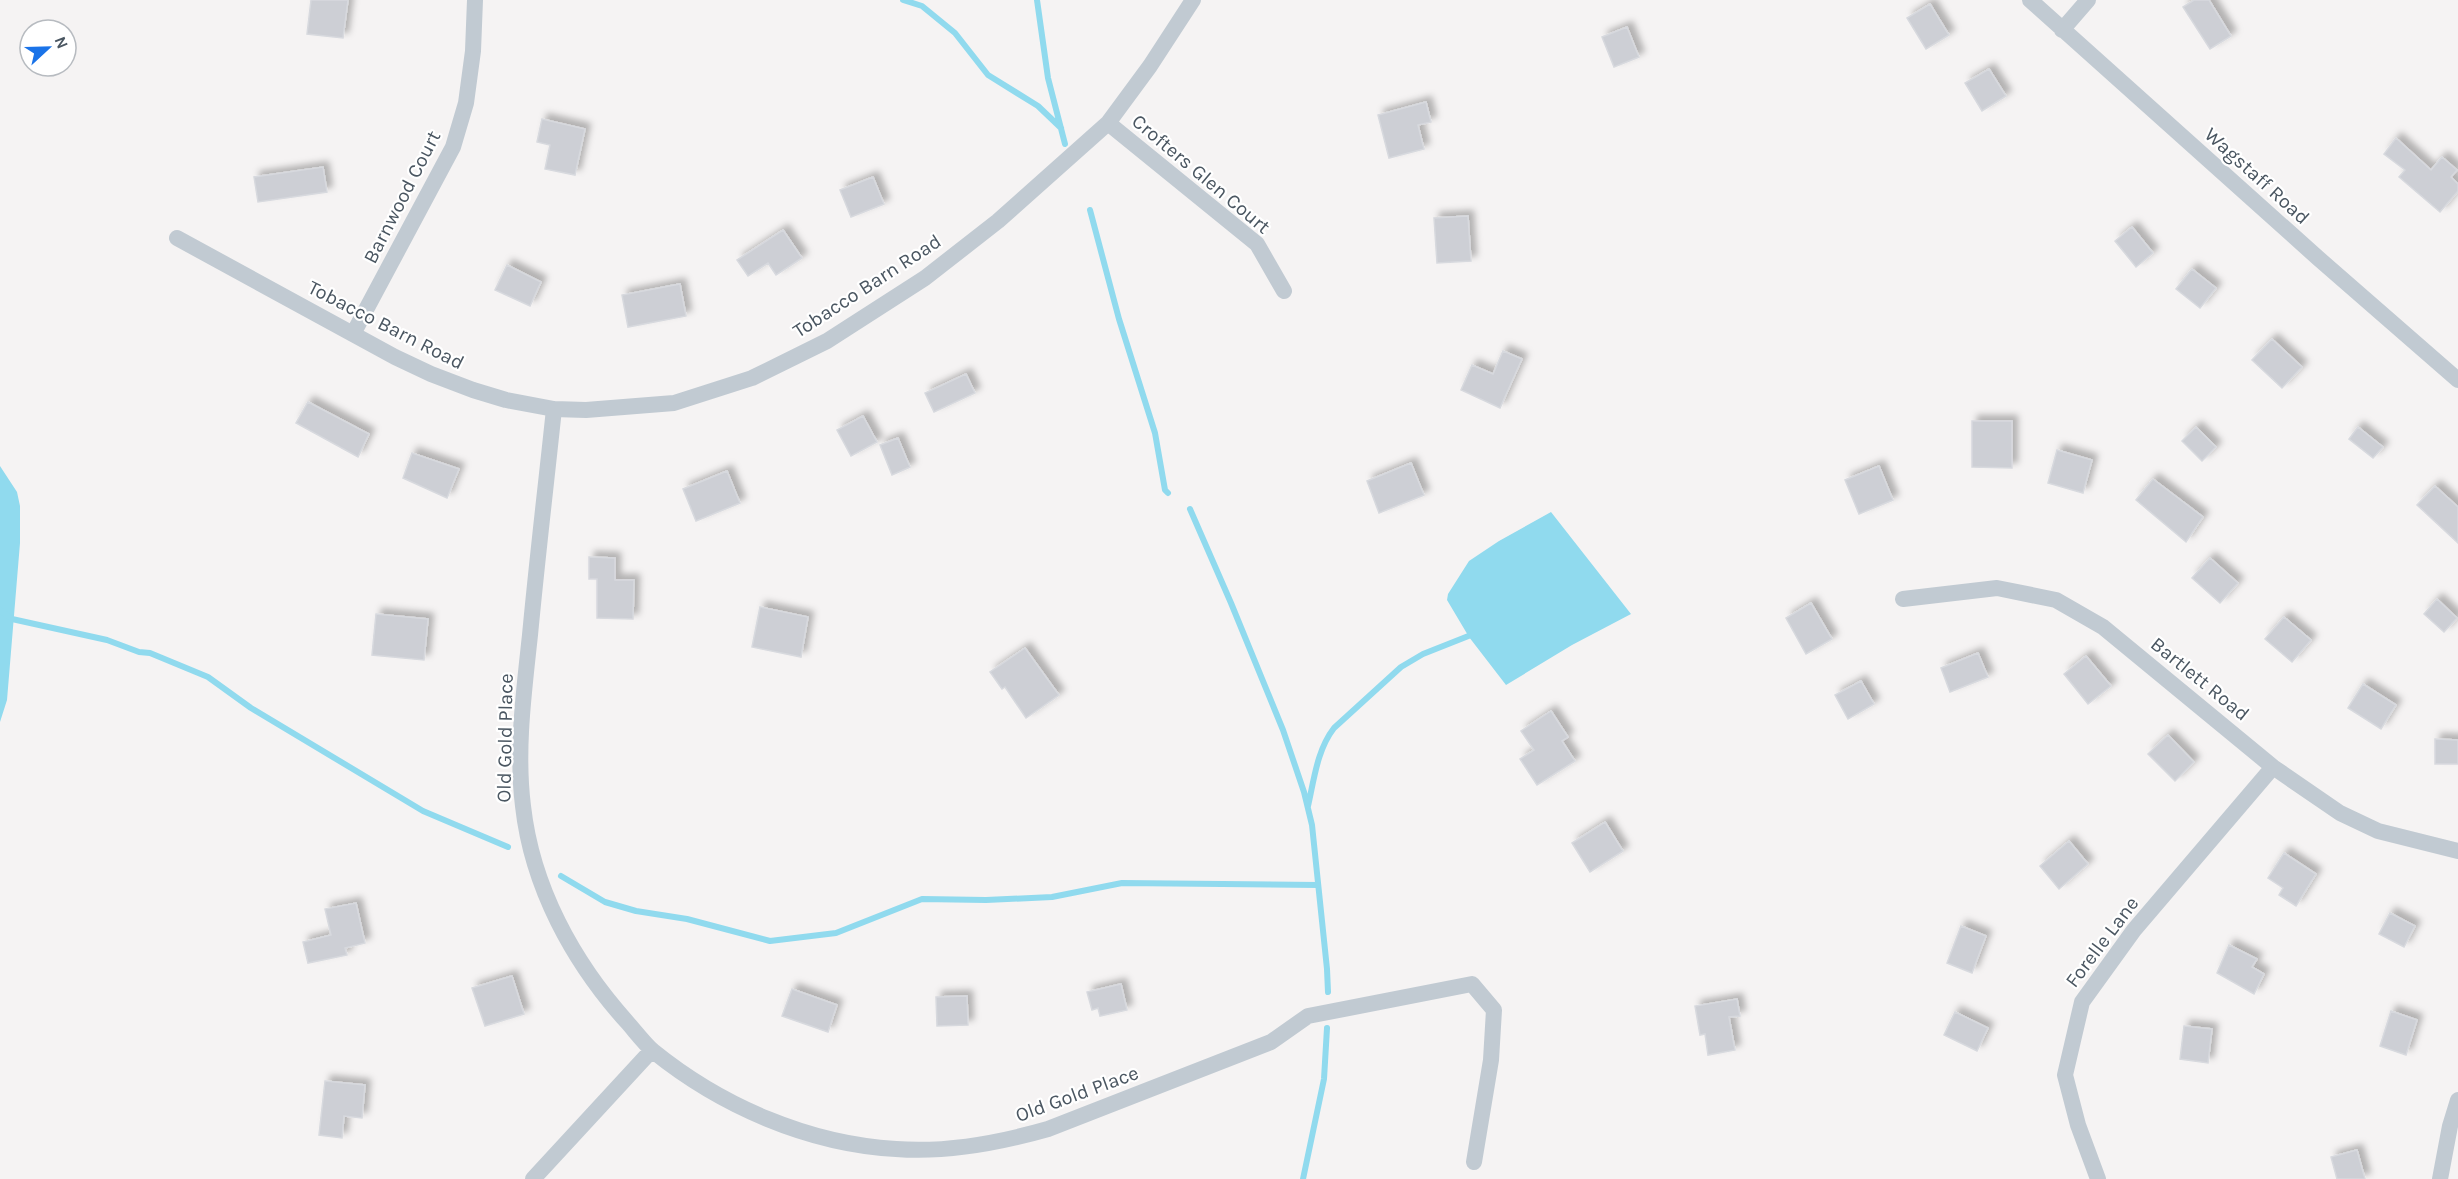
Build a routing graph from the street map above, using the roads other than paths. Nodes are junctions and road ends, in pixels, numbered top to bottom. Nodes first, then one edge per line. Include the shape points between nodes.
1 (475, 0) edge
2 (1193, 0) edge
3 (2030, 0) edge
4 (2088, 0) edge
5 (2062, 30) junction
6 (1108, 123) junction
7 (177, 238) dead end
8 (1284, 291) dead end
9 (353, 334) junction
10 (2458, 380) edge
11 (554, 409) junction
12 (1903, 599) dead end
13 (2273, 767) junction
14 (2458, 851) edge
15 (652, 1050) junction
16 (2458, 1100) edge
17 (2454, 1127) edge
18 (1474, 1162) dead end
19 (533, 1179) edge
20 (2098, 1179) edge
21 (2440, 1179) edge

1 - 9 street, Barnwood Court via 466,103 453,147
2 - 6 street, Tobacco Barn Road
3 - 5 street, Wagstaff Road
4 - 5 street
5 - 10 street, Wagstaff Road
6 - 8 street, Crofters Glen Court via 1257,244
6 - 11 street, Tobacco Barn Road via 925,278 827,341 752,378 674,403
7 - 9 street, Tobacco Barn Road
9 - 11 street, Tobacco Barn Road via 451,383 506,400
11 - 15 street, Old Gold Place via 523,706 523,807 546,897 564,933 583,968
12 - 13 street, Bartlett Road via 1997,588 2056,600 2103,627
13 - 14 street, Bartlett Road via 2340,813 2368,826
13 - 20 street, Forelle Lane via 2134,930 2082,1002 2066,1075 2078,1125
15 - 18 street, Old Gold Place via 724,1099 783,1125 862,1145 916,1150 953,1148 1011,1140 1048,1129 1271,1042 1308,1016 1472,984 1494,1010 1491,1060
15 - 19 street
16 - 17 street
17 - 21 street

